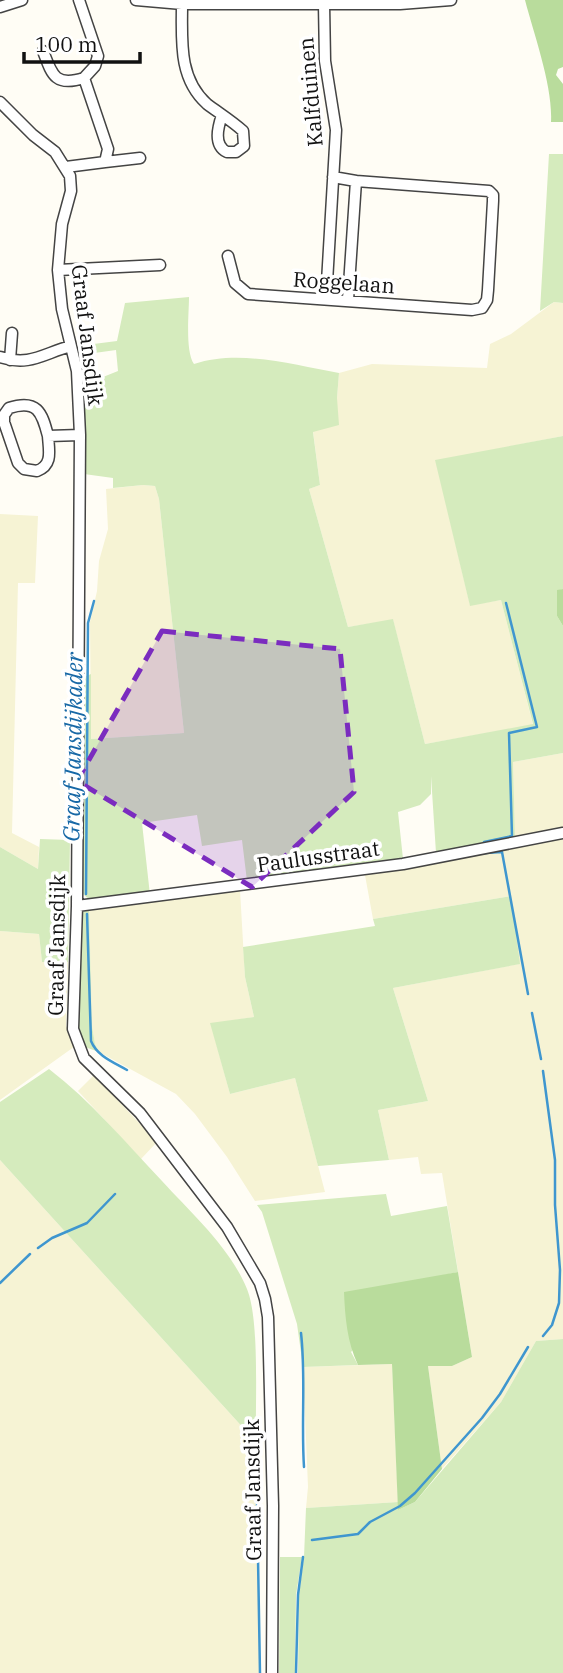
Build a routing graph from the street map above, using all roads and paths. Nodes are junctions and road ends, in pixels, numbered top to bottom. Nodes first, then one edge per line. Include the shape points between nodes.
1 (22, 0) edge
2 (79, 0) edge
3 (136, 0) edge
4 (452, 0) edge
5 (181, 4) junction
6 (324, 4) junction
7 (0, 7) edge
8 (43, 51) dead end
9 (84, 78) junction
10 (0, 102) edge
11 (222, 114) dead end
12 (140, 158) dead end
13 (104, 162) junction
14 (66, 167) junction
15 (333, 177) junction
16 (356, 181) junction
17 (228, 256) dead end
18 (160, 265) dead end
19 (58, 270) junction
20 (326, 299) junction
21 (348, 300) junction
22 (12, 333) dead end
23 (71, 346) junction
24 (5, 358) edge
25 (3, 410) edge
26 (80, 435) junction
27 (48, 436) junction
28 (563, 833) edge
29 (77, 906) junction
30 (272, 1673) edge

1 - 7 street
2 - 9 street via 97,56
3 - 5 street
4 - 6 street
5 - 6 street
5 - 11 street via 187,77 198,94
6 - 15 street, Kalfduinen via 325,61 336,130
8 - 9 street via 50,72 59,79
9 - 13 street via 108,149
10 - 14 street
12 - 13 street
13 - 14 street
14 - 19 street, Graaf Jansdijk via 71,191 60,236
15 - 16 street
15 - 20 street, Kalfduinen
16 - 21 street
16 - 21 street, Roggelaan via 489,191 493,201 487,300 472,310
17 - 20 street, Roggelaan via 235,283 248,294
18 - 19 street
19 - 23 street, Graaf Jansdijk
20 - 21 street, Roggelaan
22 - 24 street
23 - 24 street via 32,361
23 - 26 street, Graaf Jansdijk via 79,386
25 - 27 street via 34,406
25 - 27 street via 6,430 24,469 37,471 47,465
26 - 27 street
26 - 29 street, Graaf Jansdijk
28 - 29 street, Paulusstraat via 403,864
29 - 30 street, Graaf Jansdijk via 74,1029 84,1058 170,1150 227,1227 265,1299 273,1506

